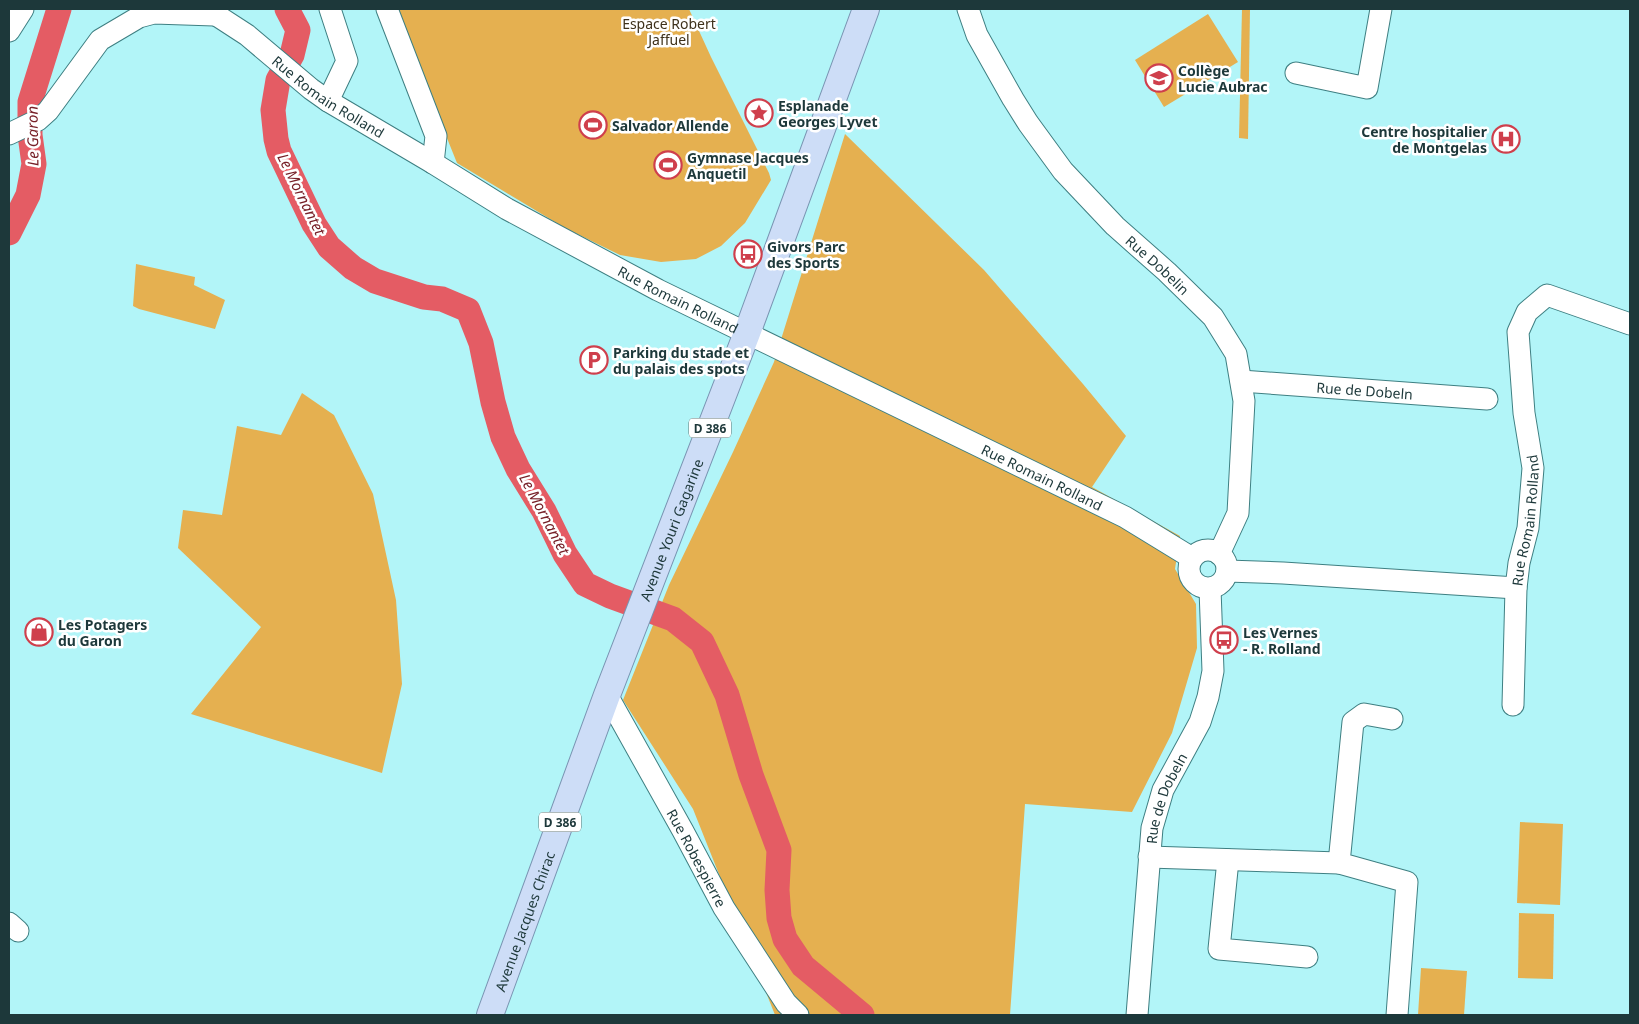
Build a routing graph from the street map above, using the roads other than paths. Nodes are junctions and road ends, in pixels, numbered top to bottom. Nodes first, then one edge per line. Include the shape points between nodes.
1 (23, 9) edge
2 (330, 9) edge
3 (387, 9) edge
4 (866, 9) edge
5 (968, 9) edge
6 (1381, 9) edge
7 (154, 11) edge
8 (211, 12) edge
9 (9, 31) edge
10 (1296, 73) dead end
11 (328, 101) junction
12 (9, 134) edge
13 (433, 163) junction
14 (1630, 324) edge
15 (747, 333) junction
16 (1241, 381) junction
17 (1487, 399) dead end
18 (1192, 558) junction
19 (1223, 562) junction
20 (1516, 588) junction
21 (1210, 589) junction
22 (632, 629) joint
23 (606, 695) junction
24 (1513, 705) dead end
25 (1392, 719) dead end
26 (1149, 858) junction
27 (1228, 860) junction
28 (1339, 863) junction
29 (1307, 957) dead end
30 (490, 1015) edge
31 (798, 1015) edge
32 (1137, 1015) edge
33 (1397, 1015) edge

1 - 9 street
2 - 11 street via 347,61
3 - 13 street via 436,136
4 - 15 main road, Avenue Youri Gagarine / D 386
5 - 16 street, Rue Dobelin via 977,35 1013,99 1063,171 1115,226 1213,317 1236,354
6 - 10 street via 1367,88
7 - 8 street
7 - 12 street via 100,40 48,111 38,120
8 - 11 street, Rue Romain Rolland via 247,35
11 - 13 street, Rue Romain Rolland
13 - 15 street, Rue Romain Rolland via 507,209 658,290
14 - 20 street, Rue Romain Rolland via 1547,295 1527,312 1518,332 1524,413 1533,468 1528,528 1518,563
15 - 18 street, Rue Romain Rolland via 1125,517
15 - 22 main road, Avenue Youri Gagarine / D 386
16 - 17 street, Rue de Dobeln
16 - 19 street, Rue Dobelin via 1244,401 1238,513
18 - 19 street via 1203,550 1213,551
18 - 21 street via 1190,578 1197,586
19 - 20 street, Rue Romain Rolland via 1284,573
19 - 21 street via 1222,583
20 - 24 street
21 - 26 street, Rue de Dobeln via 1213,671 1208,697 1200,722 1163,790 1152,828
22 - 23 main road, Avenue Jacques Chirac / D 386
23 - 30 main road, Avenue Jacques Chirac / D 386
23 - 31 street, Rue Robespierre via 724,908 786,1003
25 - 28 street via 1364,714 1353,722
26 - 27 street
26 - 32 street, Rue de Dobeln
27 - 28 street
27 - 29 street via 1219,949
28 - 33 street via 1407,882

